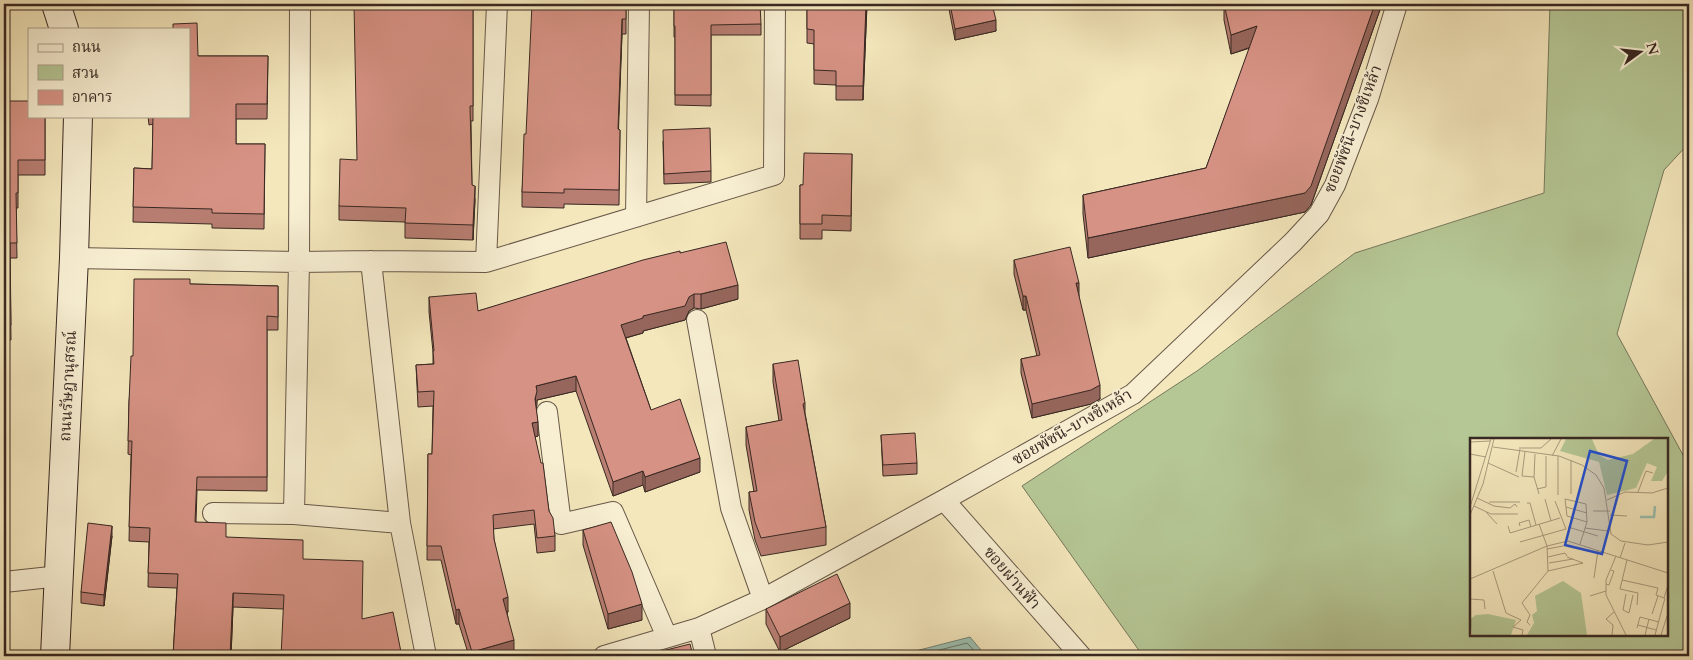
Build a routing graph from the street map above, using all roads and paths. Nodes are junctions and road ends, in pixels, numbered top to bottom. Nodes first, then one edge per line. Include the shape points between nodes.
1 (56, 4) edge
2 (300, 4) edge
3 (497, 4) edge
4 (639, 4) edge
5 (775, 4) edge
6 (1397, 4) edge
7 (64, 28) edge
8 (78, 118) edge
9 (636, 217) junction
10 (74, 258) junction
11 (370, 261) junction
12 (299, 262) junction
13 (486, 262) junction
14 (697, 320) dead end
15 (548, 412) dead end
16 (944, 500) junction
17 (213, 513) dead end
18 (294, 514) junction
19 (400, 523) junction
20 (60, 576) junction
21 (4, 582) edge
22 (763, 599) junction
23 (699, 628) junction
24 (667, 637) junction
25 (55, 656) edge
26 (426, 656) edge
27 (604, 656) edge
28 (706, 656) edge
29 (1081, 656) edge

1 - 7 street
2 - 12 street
3 - 13 street
4 - 9 street
5 - 9 street via 774,175
6 - 16 street, ซอยพัชนี-บางชีเหล้า via 1368,99 1338,176 1319,214 1294,242 1133,394
8 - 10 street, ถนนรัษฎานุสรณ์
9 - 13 street
10 - 12 street
10 - 20 street, ถนนรัษฎานุสรณ์
11 - 12 street
11 - 13 street
11 - 19 street
12 - 18 street
14 - 22 street via 731,508
15 - 24 street via 561,524 613,512
16 - 22 street, ซอยพัชนี-บางชีเหล้า
16 - 29 street, ซอยผ่านฟ้า
17 - 18 street
18 - 19 street
19 - 26 street
20 - 21 street
20 - 25 street, ถนนรัษฎานุสรณ์
22 - 23 street, ซอยพัชนี-บางชีเหล้า
23 - 24 street, ซอยพัชนี-บางชีเหล้า
23 - 28 street
24 - 27 street, ซอยพัชนี-บางชีเหล้า

